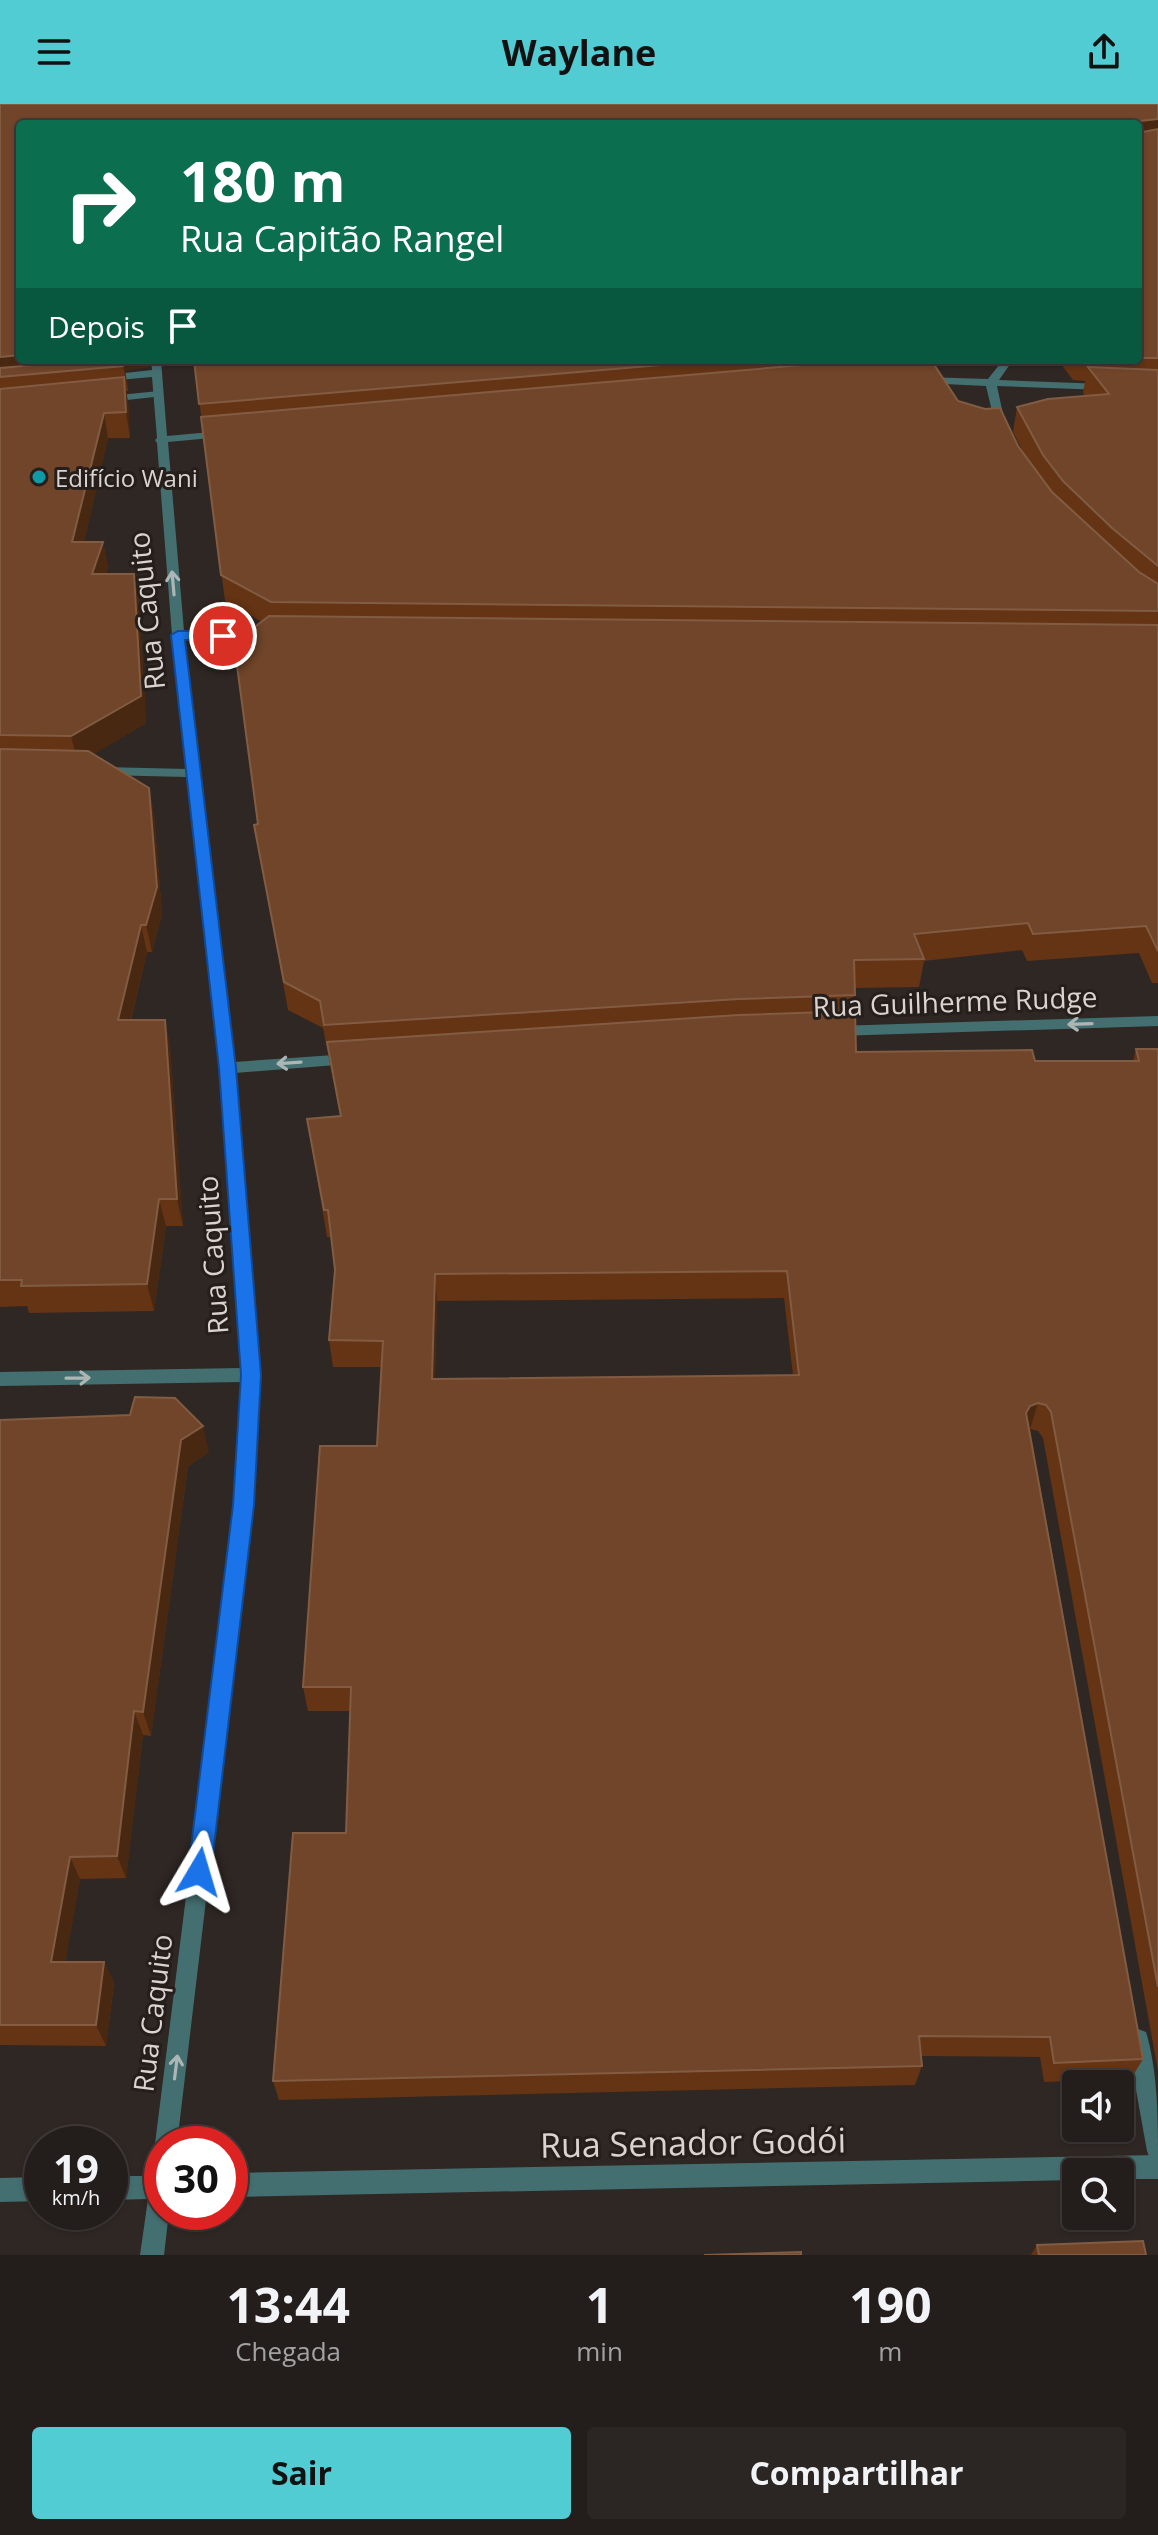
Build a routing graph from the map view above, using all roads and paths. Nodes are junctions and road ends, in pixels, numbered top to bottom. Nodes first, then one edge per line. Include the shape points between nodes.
1 (1005, 364) edge
2 (157, 367) edge
3 (94, 379) edge
4 (905, 379) edge
5 (991, 383) junction
6 (1113, 387) edge
7 (159, 394) junction
8 (95, 400) edge
9 (234, 433) edge
10 (160, 440) junction
11 (1009, 447) edge
12 (178, 635) junction
13 (278, 636) edge
14 (89, 771) edge
15 (193, 773) junction
16 (1158, 1021) edge
17 (815, 1032) edge
18 (371, 1057) edge
19 (227, 1068) junction
20 (251, 1375) junction
21 (0, 1379) edge
22 (1136, 2027) edge
23 (168, 2126) edge
24 (1158, 2151) edge
25 (1158, 2167) edge
26 (248, 2185) edge
27 (24, 2189) edge
28 (0, 2190) edge
29 (156, 2230) edge
30 (152, 2255) edge

1 - 5 street
2 - 3 street
2 - 7 street, Rua Caquito
4 - 5 street
5 - 6 street
5 - 11 street
7 - 8 street
7 - 10 street, Rua Caquito
9 - 10 street
12 -> 10 street, Rua Caquito
12 - 13 street
12 - 15 street, Rua Caquito
14 - 15 street
15 - 19 street, Rua Caquito
16 -> 17 street, Rua Guilherme Rudge
18 -> 19 street
19 - 20 street, Rua Caquito
21 -> 20 street
23 -> 20 street, Rua Caquito via 244,1505
22 - 24 street
25 - 26 street, Rua Senador Godói
27 - 28 street
29 - 30 street

